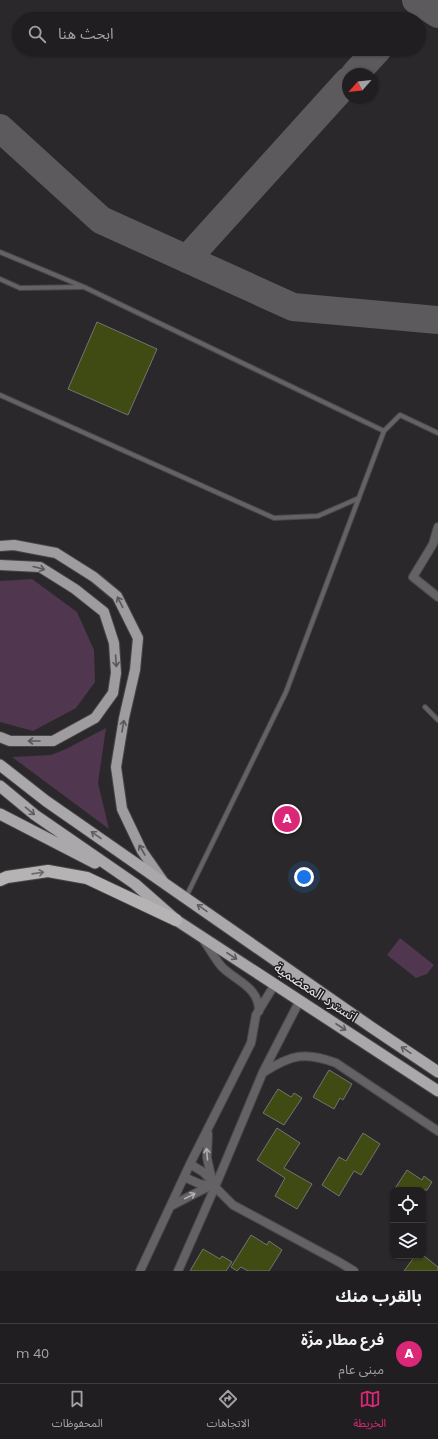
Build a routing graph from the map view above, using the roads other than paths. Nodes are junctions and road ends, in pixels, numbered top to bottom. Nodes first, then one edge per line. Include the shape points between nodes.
1 (0, 252) edge
2 (0, 279) edge
3 (84, 287) junction
4 (0, 395) edge
5 (384, 431) junction
6 (438, 433) edge
7 (359, 498) junction
8 (438, 527) edge
9 (0, 546) edge
10 (0, 565) edge
11 (438, 597) edge
12 (425, 707) dead end
13 (438, 720) edge
14 (0, 737) edge
15 (0, 765) edge
16 (0, 786) edge
17 (0, 814) edge
18 (0, 880) edge
19 (164, 882) junction
20 (135, 884) junction
21 (185, 897) junction
22 (176, 920) junction
23 (201, 936) junction
24 (275, 984) junction
25 (300, 1000) junction
26 (258, 1010) junction
27 (263, 1072) junction
28 (438, 1072) edge
29 (438, 1091) edge
30 (209, 1127) junction
31 (438, 1131) edge
32 (190, 1164) junction
33 (184, 1177) junction
34 (212, 1185) junction
35 (170, 1207) junction
36 (140, 1271) edge
37 (178, 1271) edge
38 (354, 1271) edge

1 - 3 lane
2 - 3 lane via 20,288
3 - 5 lane
4 - 7 lane via 274,518 318,516
5 - 6 lane via 400,415
5 - 7 lane
7 - 21 lane via 286,692
8 - 11 street via 433,544 413,577
19 -> 9 main road via 142,851 122,809 116,767 124,718 136,670 138,638 117,596 94,577 56,553 14,544
10 -> 14 main road via 40,567 75,589 104,612 114,643 116,673 113,694 95,718 53,741 10,741
12 - 13 lane
19 -> 15 highway via 46,801
16 -> 20 highway via 35,814
17 - 20 highway
18 -> 22 highway via 48,871 86,878
19 - 21 highway
20 - 22 highway, اتسترد المعضمية
28 -> 21 highway
22 - 23 highway, اتسترد المعضمية
23 -> 24 highway, اتسترد المعضمية
23 - 26 street via 223,967 254,993 258,1000
24 - 25 highway, اتسترد المعضمية
24 - 26 street
25 - 27 street
25 -> 29 highway, اتسترد المعضمية
26 - 30 street via 251,1043
27 - 31 street via 296,1056 322,1057 336,1063
27 - 34 street
30 - 32 street
34 -> 30 street via 207,1150
32 - 33 street
32 - 34 street via 203,1172
33 - 34 street via 200,1184
33 - 35 street
35 -> 34 street
34 - 37 street
34 - 38 street via 234,1205
35 - 36 street

